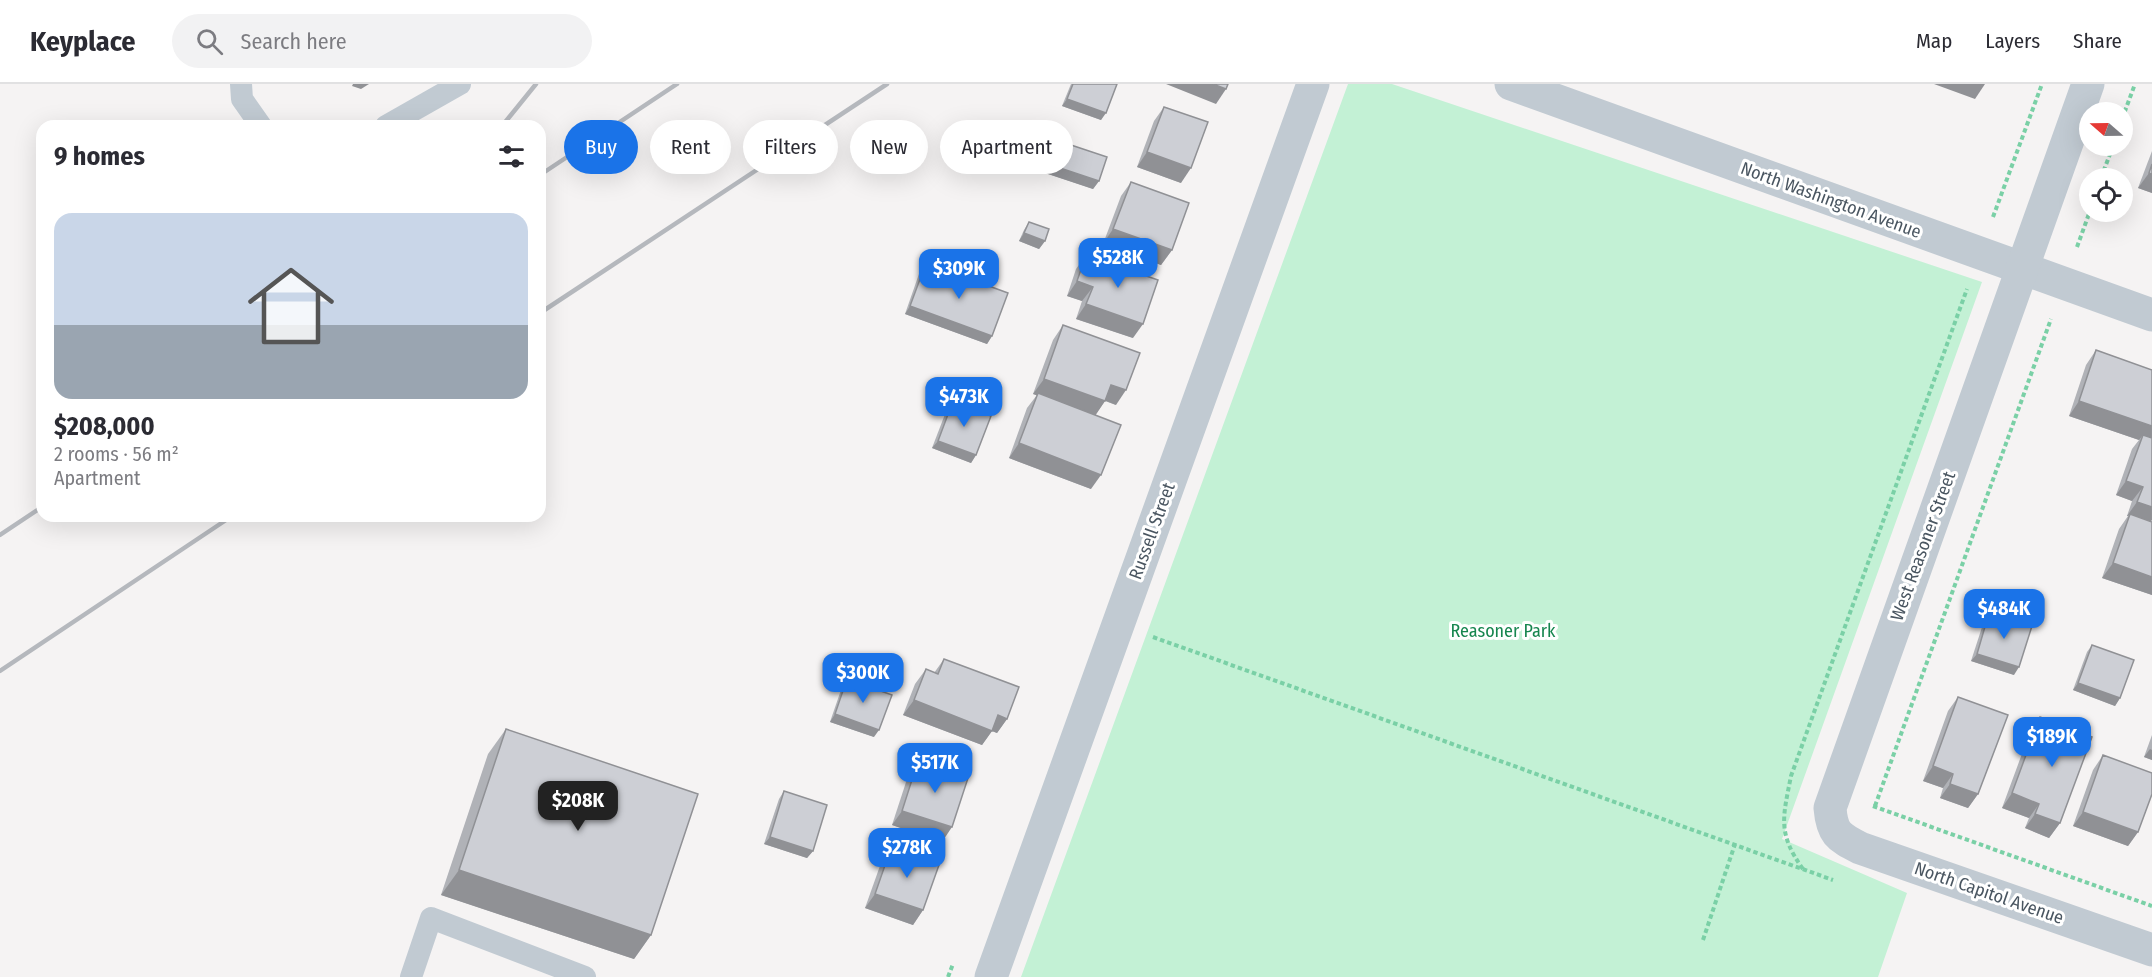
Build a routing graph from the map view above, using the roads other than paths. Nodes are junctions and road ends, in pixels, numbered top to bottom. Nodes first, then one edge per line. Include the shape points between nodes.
1 (241, 84) edge
2 (459, 84) edge
3 (1313, 84) edge
4 (1511, 84) edge
5 (2088, 84) edge
6 (257, 120) edge
7 (396, 120) edge
8 (2022, 268) junction
9 (2152, 315) edge
10 (1832, 826) joint
11 (2152, 950) edge
12 (411, 977) edge
13 (585, 977) edge
14 (991, 977) edge

1 - 6 lane via 242,99
2 - 7 lane
3 - 14 street, Russell Street
4 - 8 street, North Washington Avenue
5 - 8 street, West Reasoner Street
8 - 9 street, North Washington Avenue
8 - 10 street, West Reasoner Street via 1834,792 1830,808
10 - 11 street, North Capitol Avenue via 1844,840 1860,848
12 - 13 lane via 431,918

